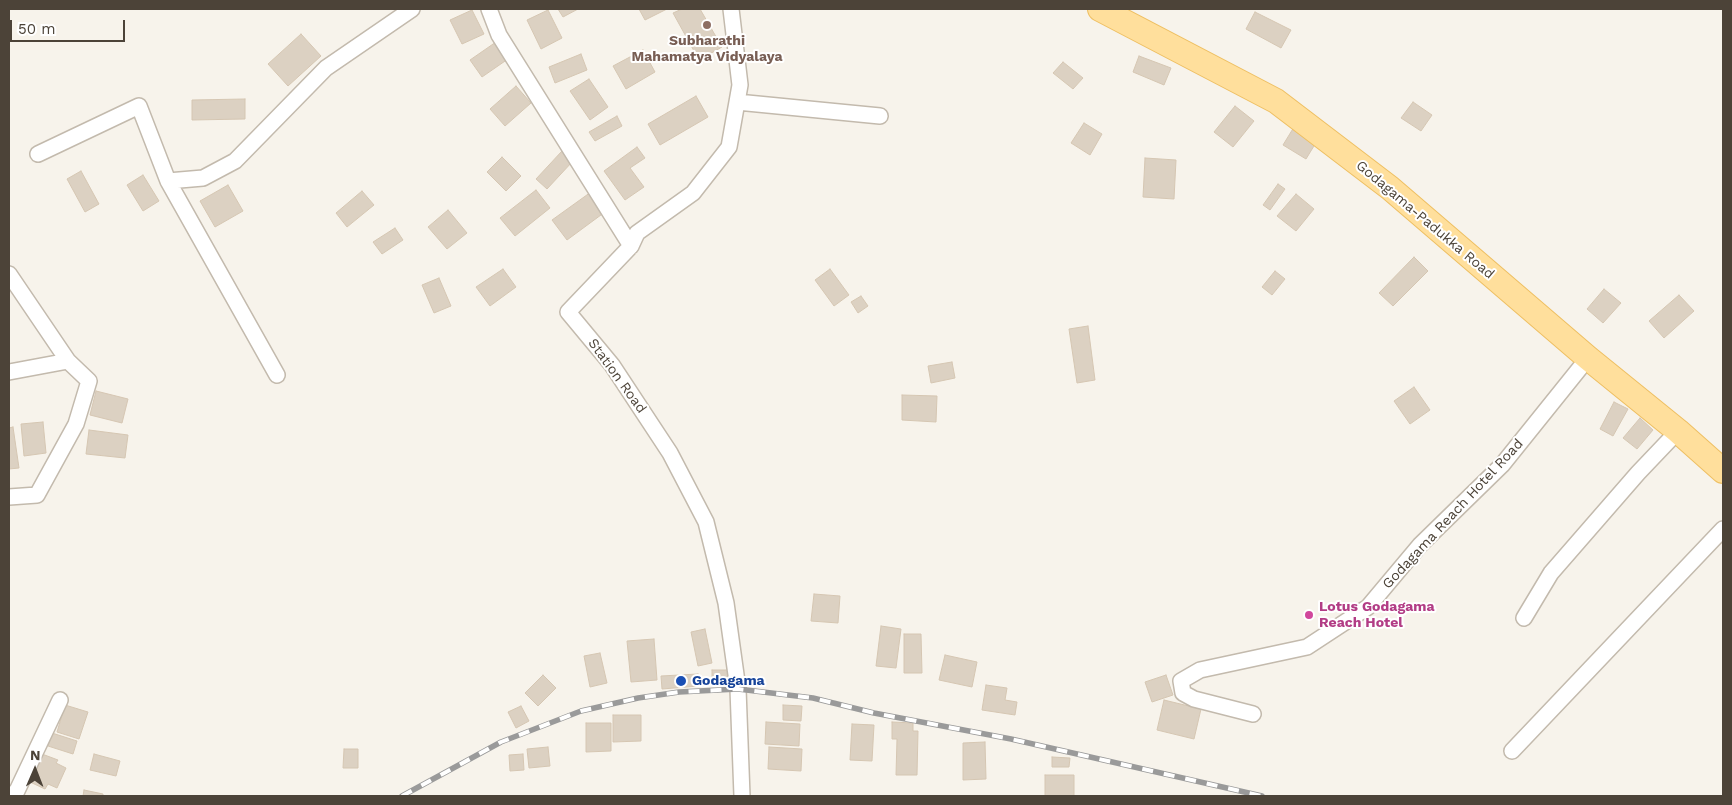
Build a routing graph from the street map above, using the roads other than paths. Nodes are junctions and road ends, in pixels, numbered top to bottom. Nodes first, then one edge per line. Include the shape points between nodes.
1 (412, 9) edge
2 (489, 9) edge
3 (731, 9) edge
4 (1100, 9) edge
5 (737, 102) junction
6 (880, 116) dead end
7 (38, 154) dead end
8 (168, 181) junction
9 (631, 246) junction
10 (9, 274) edge
11 (1588, 358) junction
12 (68, 361) junction
13 (9, 372) edge
14 (276, 375) dead end
15 (1678, 431) junction
16 (1723, 471) edge
17 (9, 497) edge
18 (1723, 529) edge
19 (1524, 618) dead end
20 (60, 700) dead end
21 (1253, 714) dead end
22 (1512, 751) dead end
23 (9, 794) edge
24 (742, 796) edge

1 - 8 street via 326,68 235,161 203,178
2 - 9 street via 499,35
3 - 5 street via 740,85
4 - 11 main road, Godagama-Padukka Road via 1276,101 1390,188
5 - 6 street
5 - 9 street via 729,147 693,194 637,234
7 - 8 street via 138,106
8 - 14 street
9 - 24 street, Station Road via 568,312 612,365 670,453 706,522 726,603 738,689
10 - 12 street
11 - 15 main road, Godagama-Padukka Road
11 - 21 street, Godagama Reach Hotel Road via 1502,465 1420,545 1368,606 1306,647 1200,670 1180,681 1183,693 1194,699
12 - 13 street
12 - 17 street via 89,381 76,424 37,495
15 - 16 main road, Godagama-Padukka Road
15 - 19 street via 1551,573
18 - 22 street
20 - 23 street via 15,795

